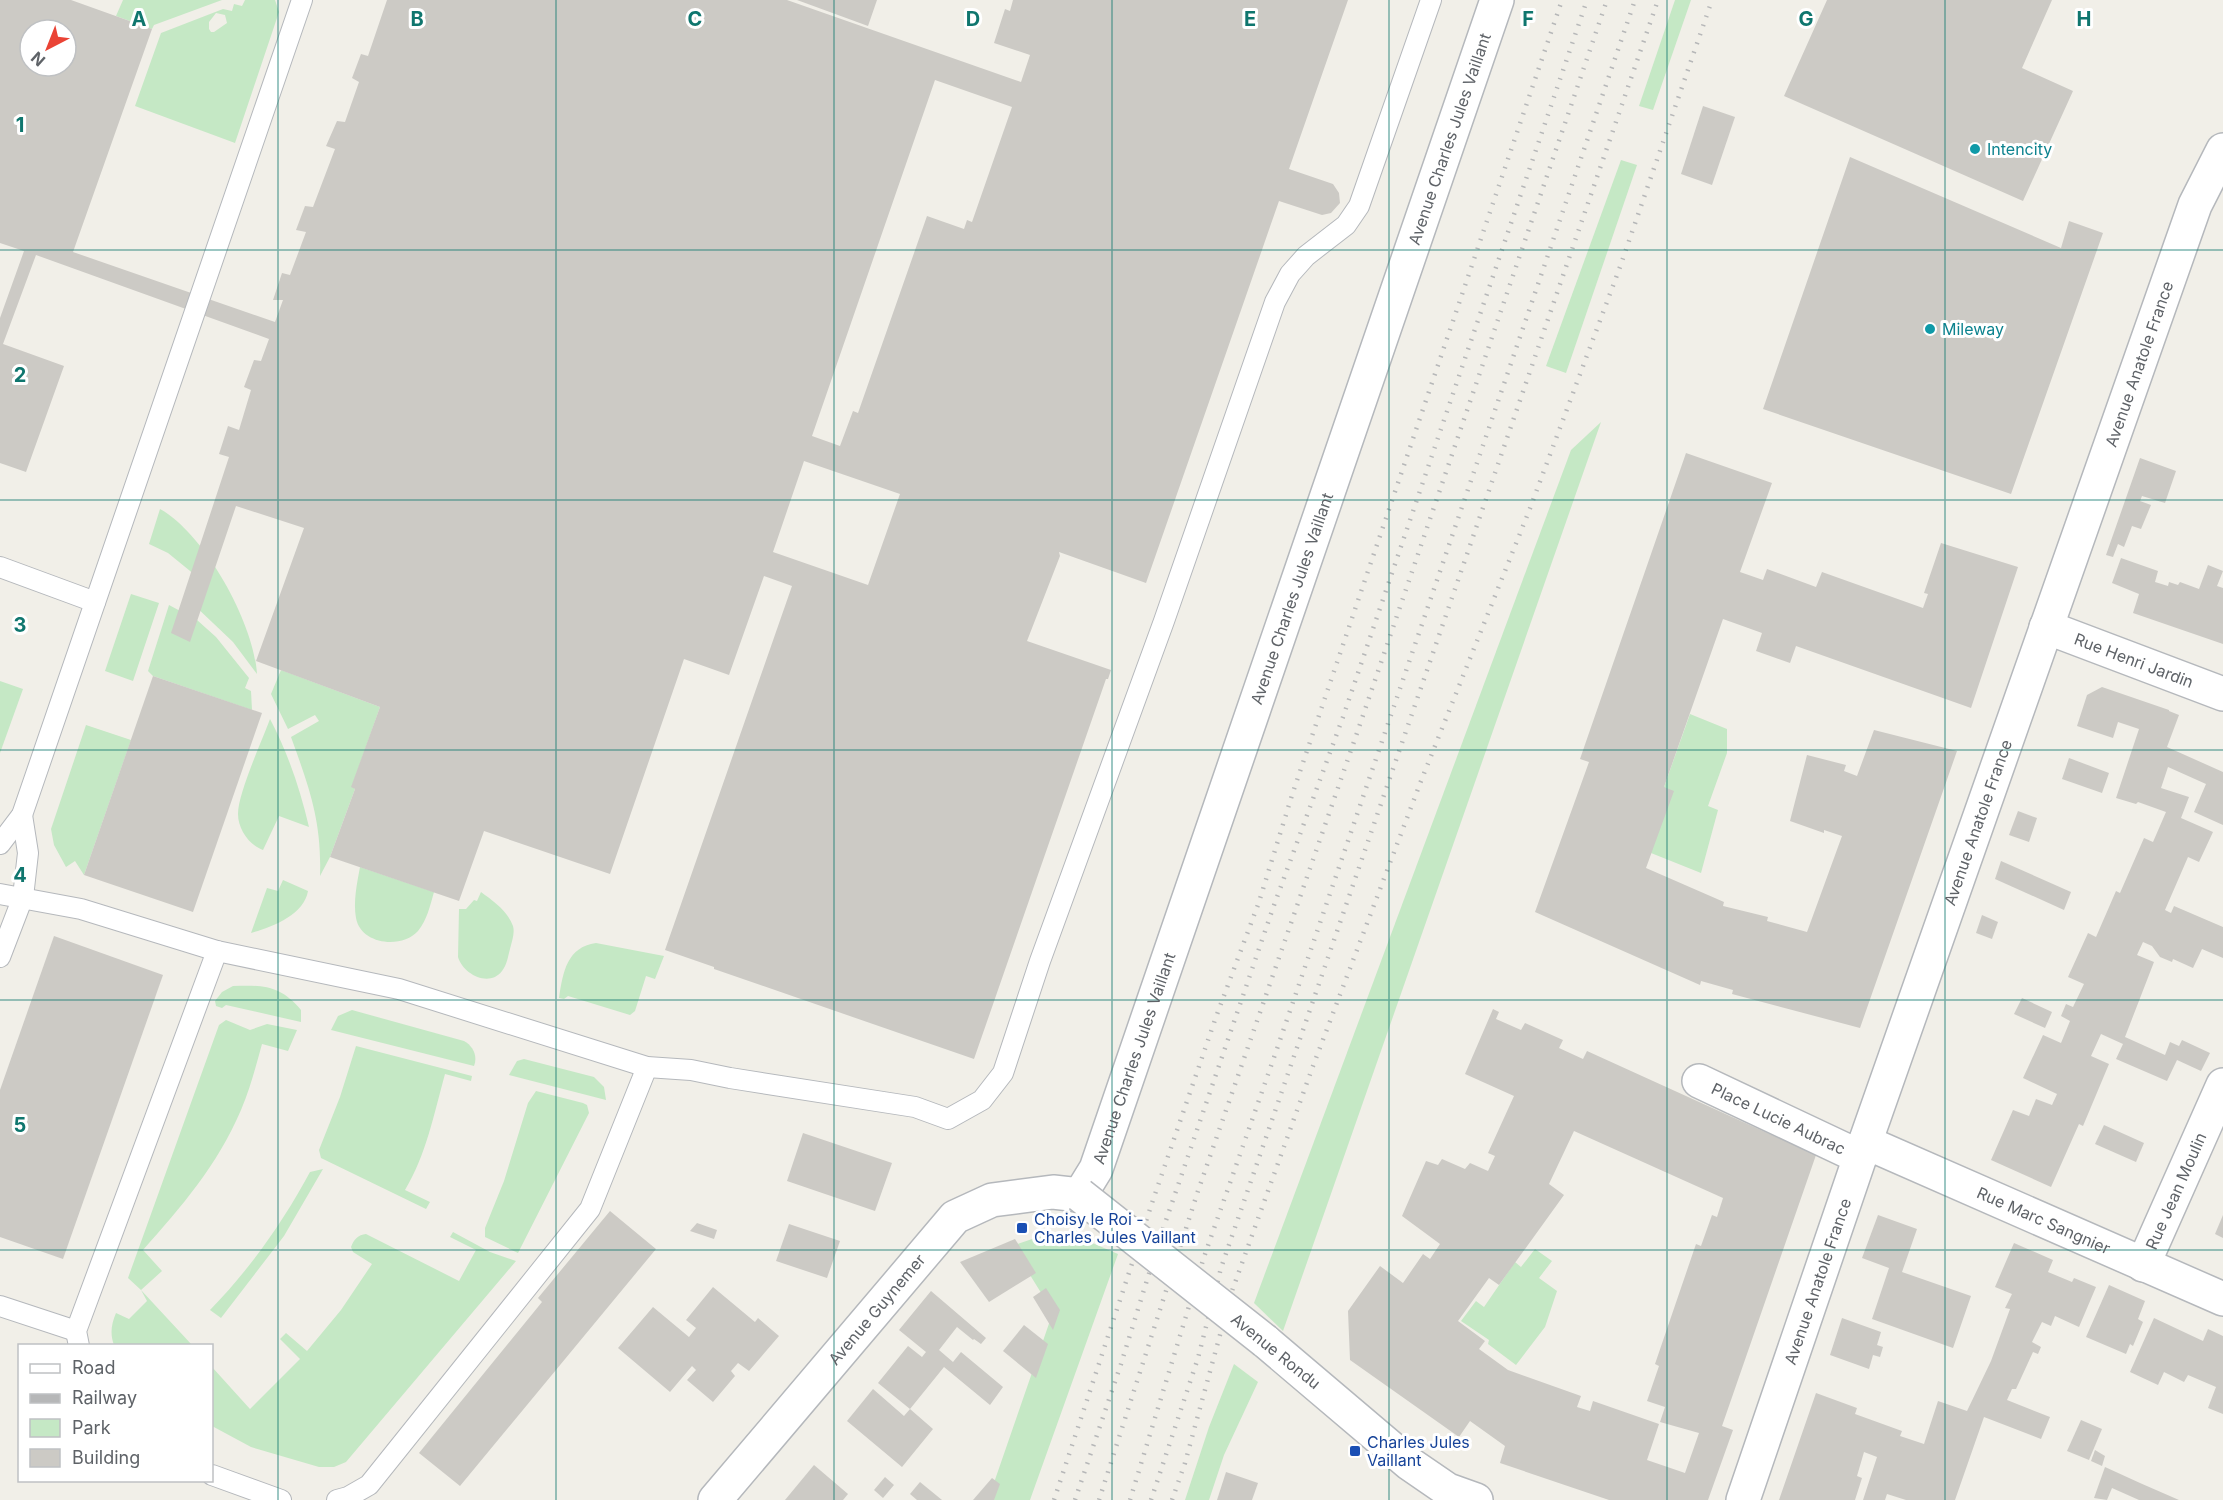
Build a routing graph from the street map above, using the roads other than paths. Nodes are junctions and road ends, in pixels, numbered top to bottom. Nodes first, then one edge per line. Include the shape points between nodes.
1 (302, 0) edge
2 (1431, 0) edge
3 (1497, 0) edge
4 (2223, 150) edge
5 (0, 567) edge
6 (95, 602) junction
7 (2046, 627) junction
8 (2223, 694) edge
9 (22, 815) junction
10 (0, 844) edge
11 (0, 894) edge
12 (23, 897) junction
13 (217, 951) junction
14 (0, 957) edge
15 (647, 1067) junction
16 (1699, 1081) dead end
17 (2223, 1085) edge
18 (1862, 1150) junction
19 (1080, 1195) junction
20 (2143, 1265) junction
21 (2223, 1299) edge
22 (0, 1306) edge
23 (78, 1338) edge
24 (213, 1475) edge
25 (1456, 1497) edge
26 (281, 1500) edge
27 (337, 1500) edge
28 (715, 1500) edge
29 (1743, 1500) edge

1 - 6 lane
2 - 15 lane via 1359,206 1346,225 1306,256 1290,274 1275,303 1003,1073 982,1100 948,1119 915,1107 691,1070
3 - 19 street, Avenue Charles Jules Vaillant via 1096,1169
4 - 7 street, Avenue Anatole France via 2195,205
5 - 6 lane
6 - 9 lane
7 - 8 street, Rue Henri Jardin
7 - 18 street, Avenue Anatole France
9 - 10 lane
9 - 12 lane via 28,854
11 - 12 lane
12 - 13 lane via 81,909
12 - 14 lane
13 - 15 lane via 399,989
13 - 23 lane
15 - 27 lane via 590,1209 369,1485
16 - 18 street, Place Lucie Aubrac
17 - 20 street, Rue Jean Moulin
18 - 20 street, Rue Marc Sangnier
18 - 29 street, Avenue Anatole France
19 - 25 street, Avenue Rondu, bridge via 1265,1341 1410,1464
19 - 28 street, Avenue Guynemer via 1053,1192 992,1200 955,1217
20 - 21 street, Rue Marc Sangnier
22 - 23 lane
24 - 26 lane

